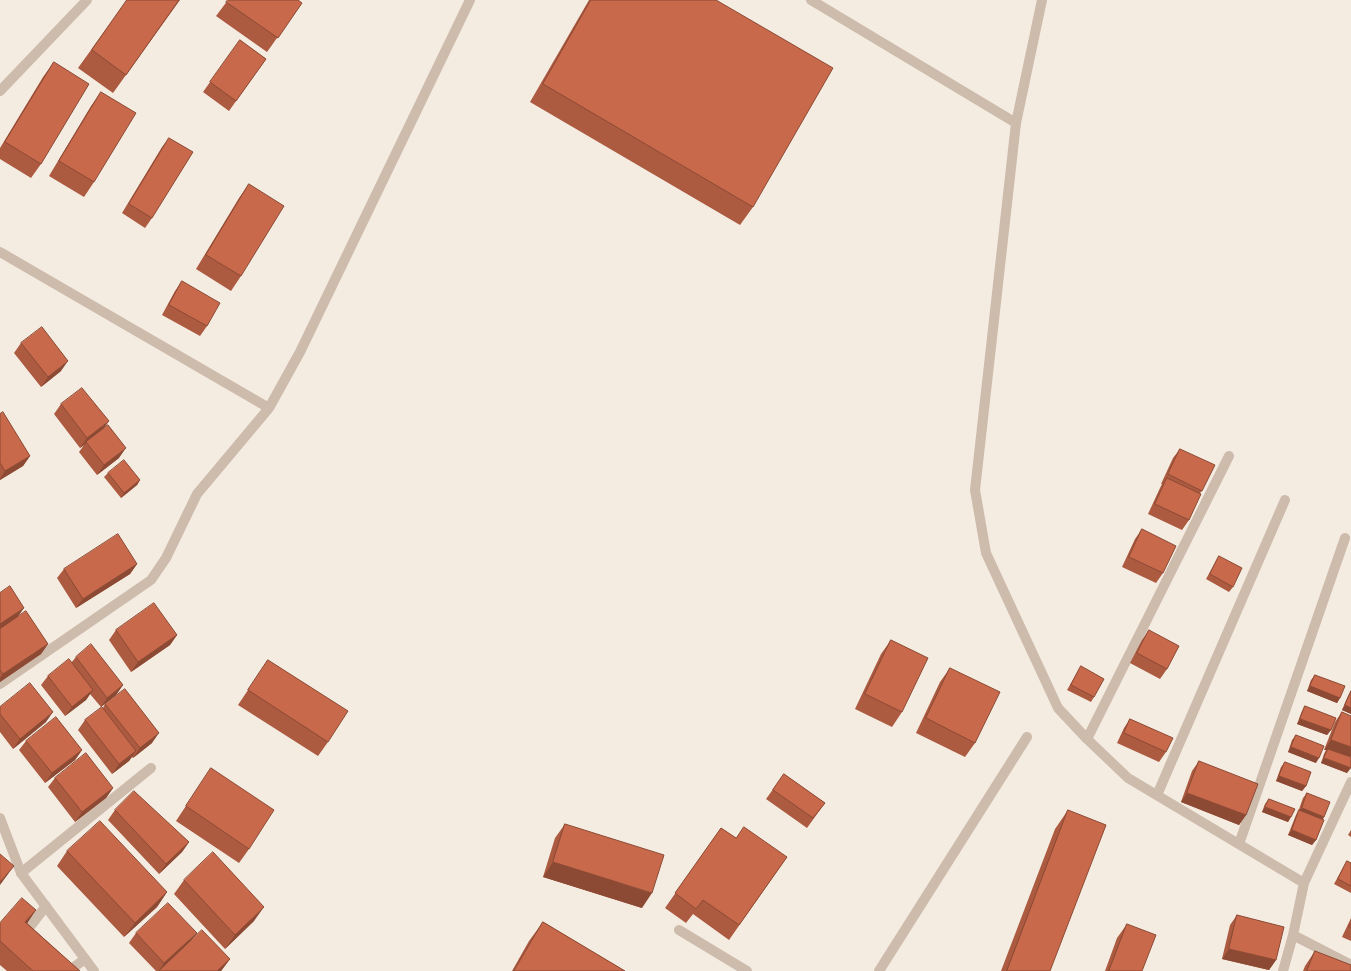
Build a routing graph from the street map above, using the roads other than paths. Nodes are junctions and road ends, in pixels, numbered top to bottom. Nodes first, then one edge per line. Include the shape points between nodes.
1 (87, 0) edge
2 (470, 0) edge
3 (811, 0) edge
4 (1042, 0) edge
5 (0, 91) edge
6 (1016, 123) junction
7 (0, 252) edge
8 (269, 408) junction
9 (1229, 456) dead end
10 (1285, 500) dead end
11 (1345, 538) dead end
12 (0, 684) edge
13 (1027, 737) dead end
14 (1087, 739) junction
15 (151, 768) dead end
16 (1351, 782) edge
17 (1157, 795) junction
18 (0, 818) edge
19 (1239, 844) junction
20 (21, 873) junction
21 (1304, 883) junction
22 (46, 906) junction
23 (679, 930) dead end
24 (1293, 935) junction
25 (31, 946) edge
26 (85, 959) junction
27 (54, 964) edge
28 (1351, 965) edge
29 (94, 971) edge
30 (747, 971) edge
31 (879, 971) edge
32 (1283, 971) edge

1 - 5 street
2 - 8 street via 300,352
3 - 6 street
4 - 6 street
6 - 14 street via 975,490 986,553 1058,708
7 - 8 street
8 - 12 street via 197,494 166,558 151,580
9 - 14 street
10 - 17 street
11 - 19 street
13 - 31 street
14 - 17 street via 1128,778
15 - 20 street
16 - 21 street
17 - 19 street
18 - 20 street
19 - 21 street
20 - 22 street
21 - 24 street
22 - 25 street via 26,932 26,941
22 - 26 street
23 - 30 street
24 - 28 street
24 - 32 street
26 - 27 street via 70,970 60,969
26 - 29 street

